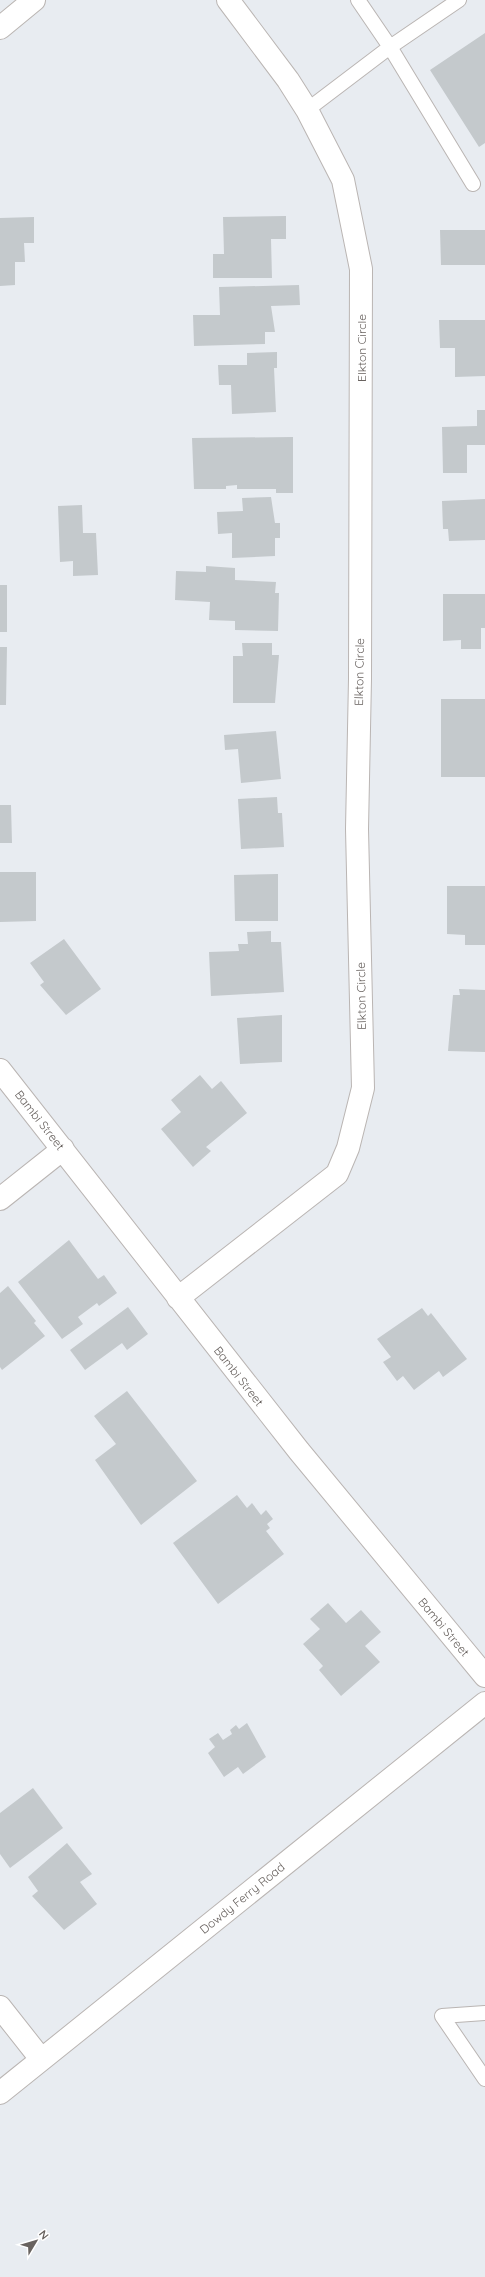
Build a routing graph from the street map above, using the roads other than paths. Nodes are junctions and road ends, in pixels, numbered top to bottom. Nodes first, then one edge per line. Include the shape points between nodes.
1 (34, 0) edge
2 (228, 0) edge
3 (358, 0) edge
4 (459, 0) edge
5 (0, 28) edge
6 (390, 47) junction
7 (307, 110) junction
8 (473, 184) dead end
9 (0, 1070) edge
10 (63, 1150) junction
11 (0, 1199) edge
12 (178, 1298) junction
13 (485, 1676) edge
14 (485, 1703) edge
15 (0, 2007) edge
16 (485, 2013) edge
17 (41, 2059) junction
18 (485, 2078) edge
19 (0, 2093) edge

1 - 5 street
2 - 7 street, Elkton Circle via 288,80
3 - 6 lane
4 - 6 lane
6 - 7 lane
6 - 8 lane
7 - 12 street, Elkton Circle via 343,180 361,269 357,829 363,1088 348,1148 337,1174
9 - 10 street, Bambi Street
10 - 11 street
10 - 12 street, Bambi Street
12 - 13 street, Bambi Street via 299,1451
14 - 17 street, Dowdy Ferry Road
15 - 17 street
16 - 18 lane via 442,2016
17 - 19 street, Dowdy Ferry Road

